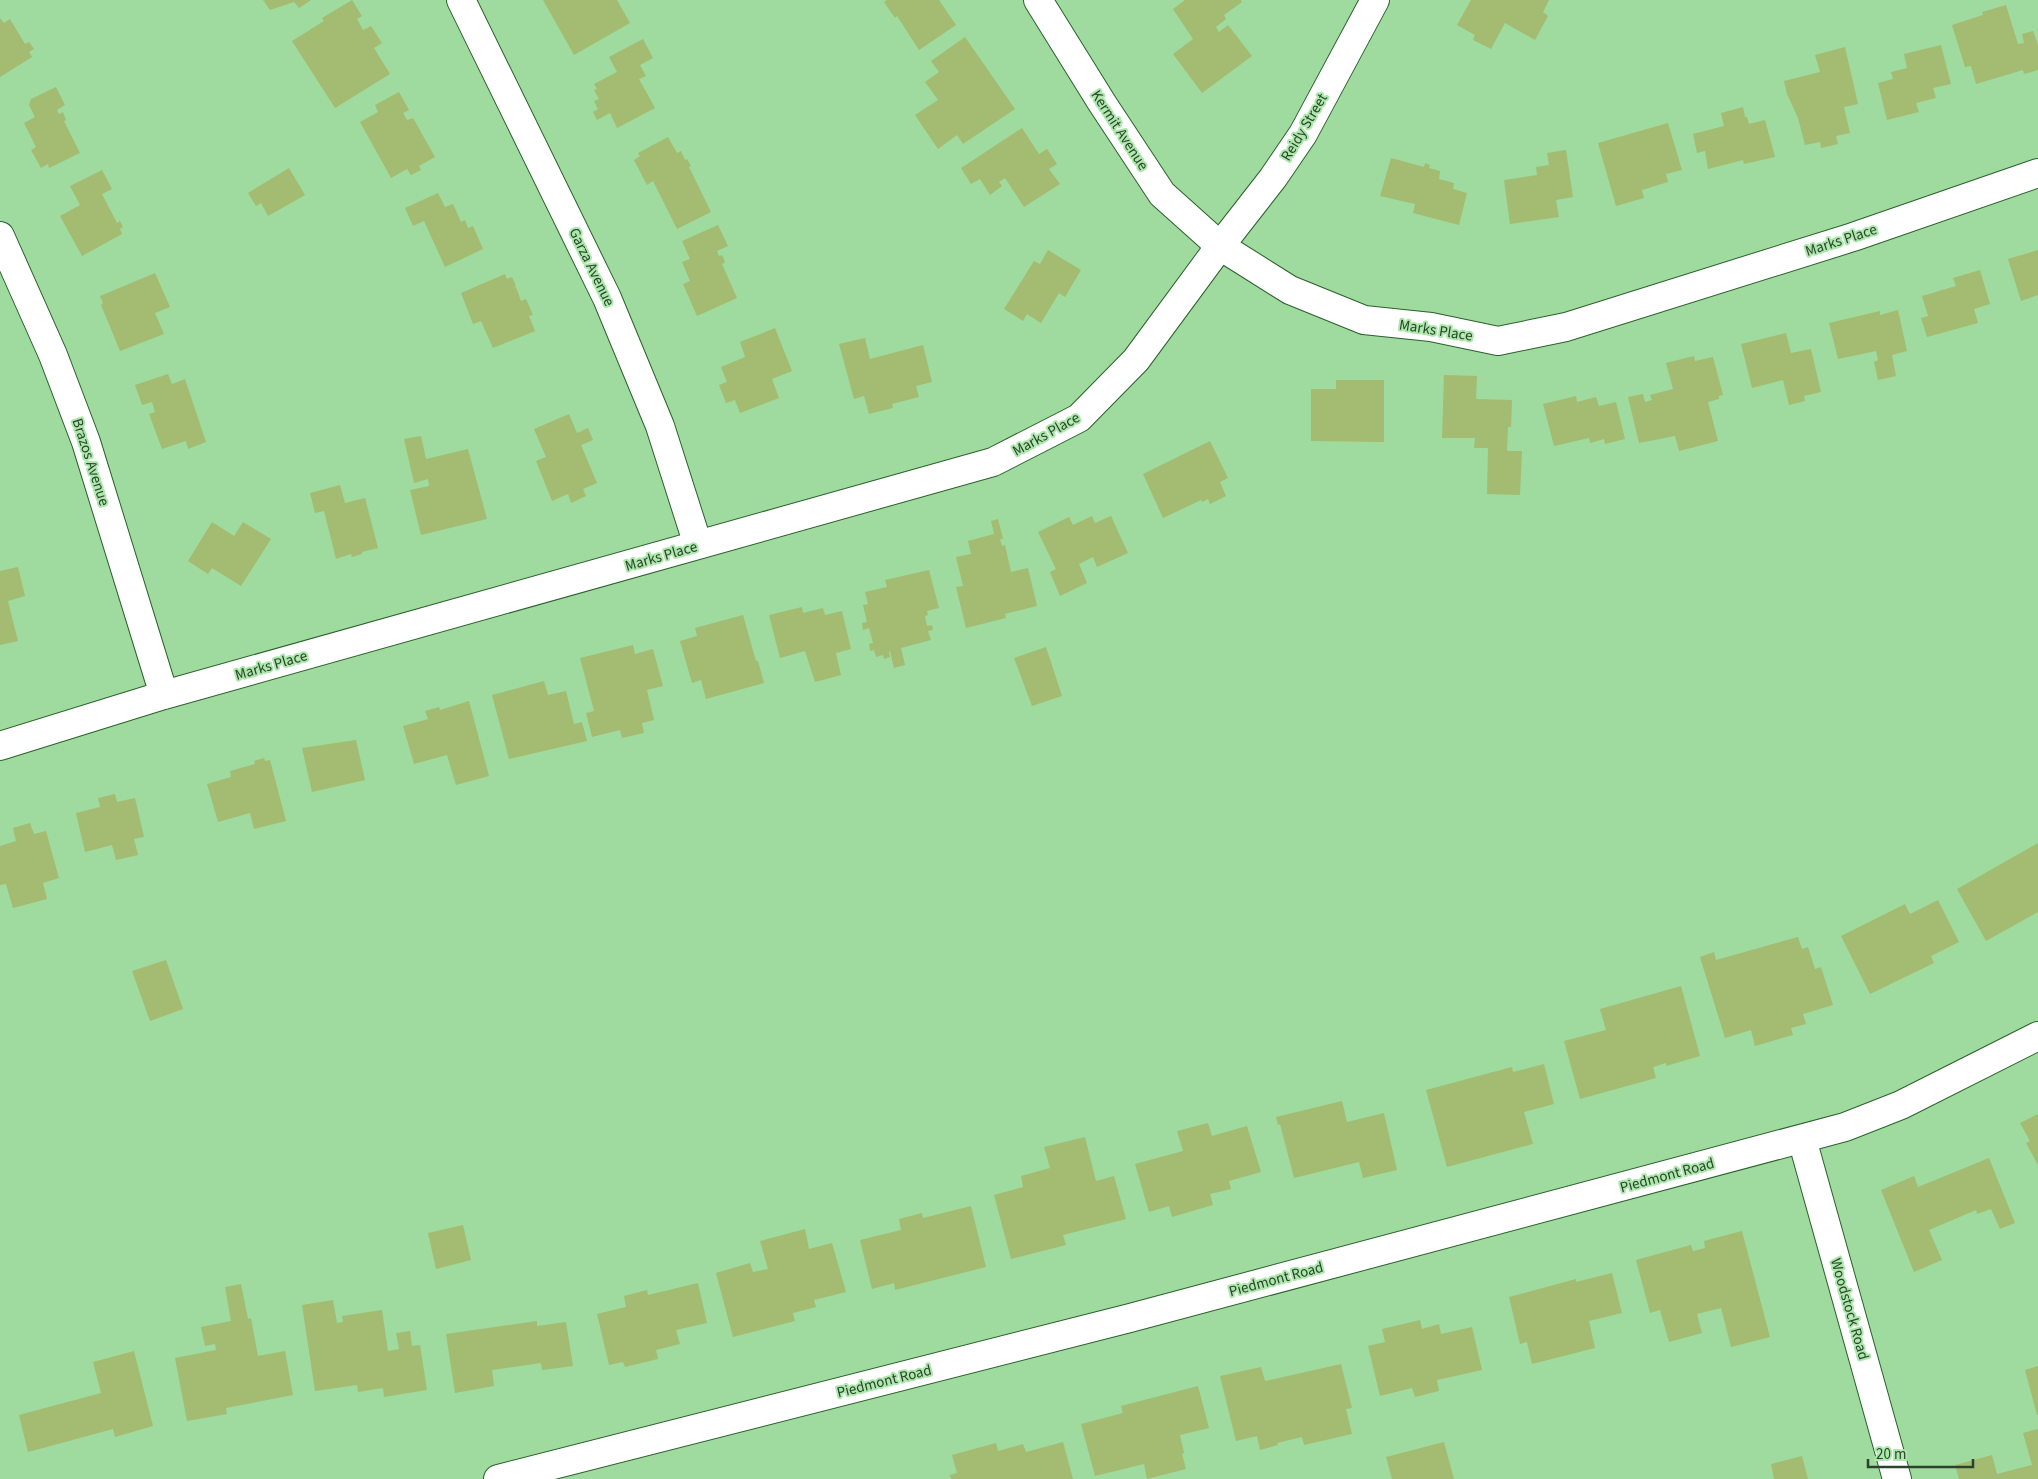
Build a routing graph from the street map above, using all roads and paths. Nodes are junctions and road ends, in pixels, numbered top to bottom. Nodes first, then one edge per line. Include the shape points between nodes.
1 (461, 0) edge
2 (1038, 0) edge
3 (1375, 0) edge
4 (2038, 173) edge
5 (0, 236) edge
6 (1220, 246) junction
7 (698, 545) junction
8 (164, 696) junction
9 (0, 746) edge
10 (2038, 1036) edge
11 (1802, 1139) junction
12 (498, 1479) edge
13 (1897, 1479) edge

1 - 7 street, Garza Avenue via 608,298 660,426
2 - 6 street, Kermit Avenue via 1162,194
3 - 6 street, Reidy Street via 1303,134
4 - 6 street, Marks Place via 1853,237 1576,324 1498,341 1432,327 1364,320 1290,290
5 - 8 street, Brazos Avenue via 53,355 86,442
6 - 7 street, Marks Place via 1136,360 1079,418 994,462
7 - 8 street, Marks Place
8 - 9 street, Marks Place
10 - 11 street, Piedmont Road via 1901,1105 1845,1127
11 - 12 street, Piedmont Road via 1130,1318
11 - 13 street, Woodstock Road

